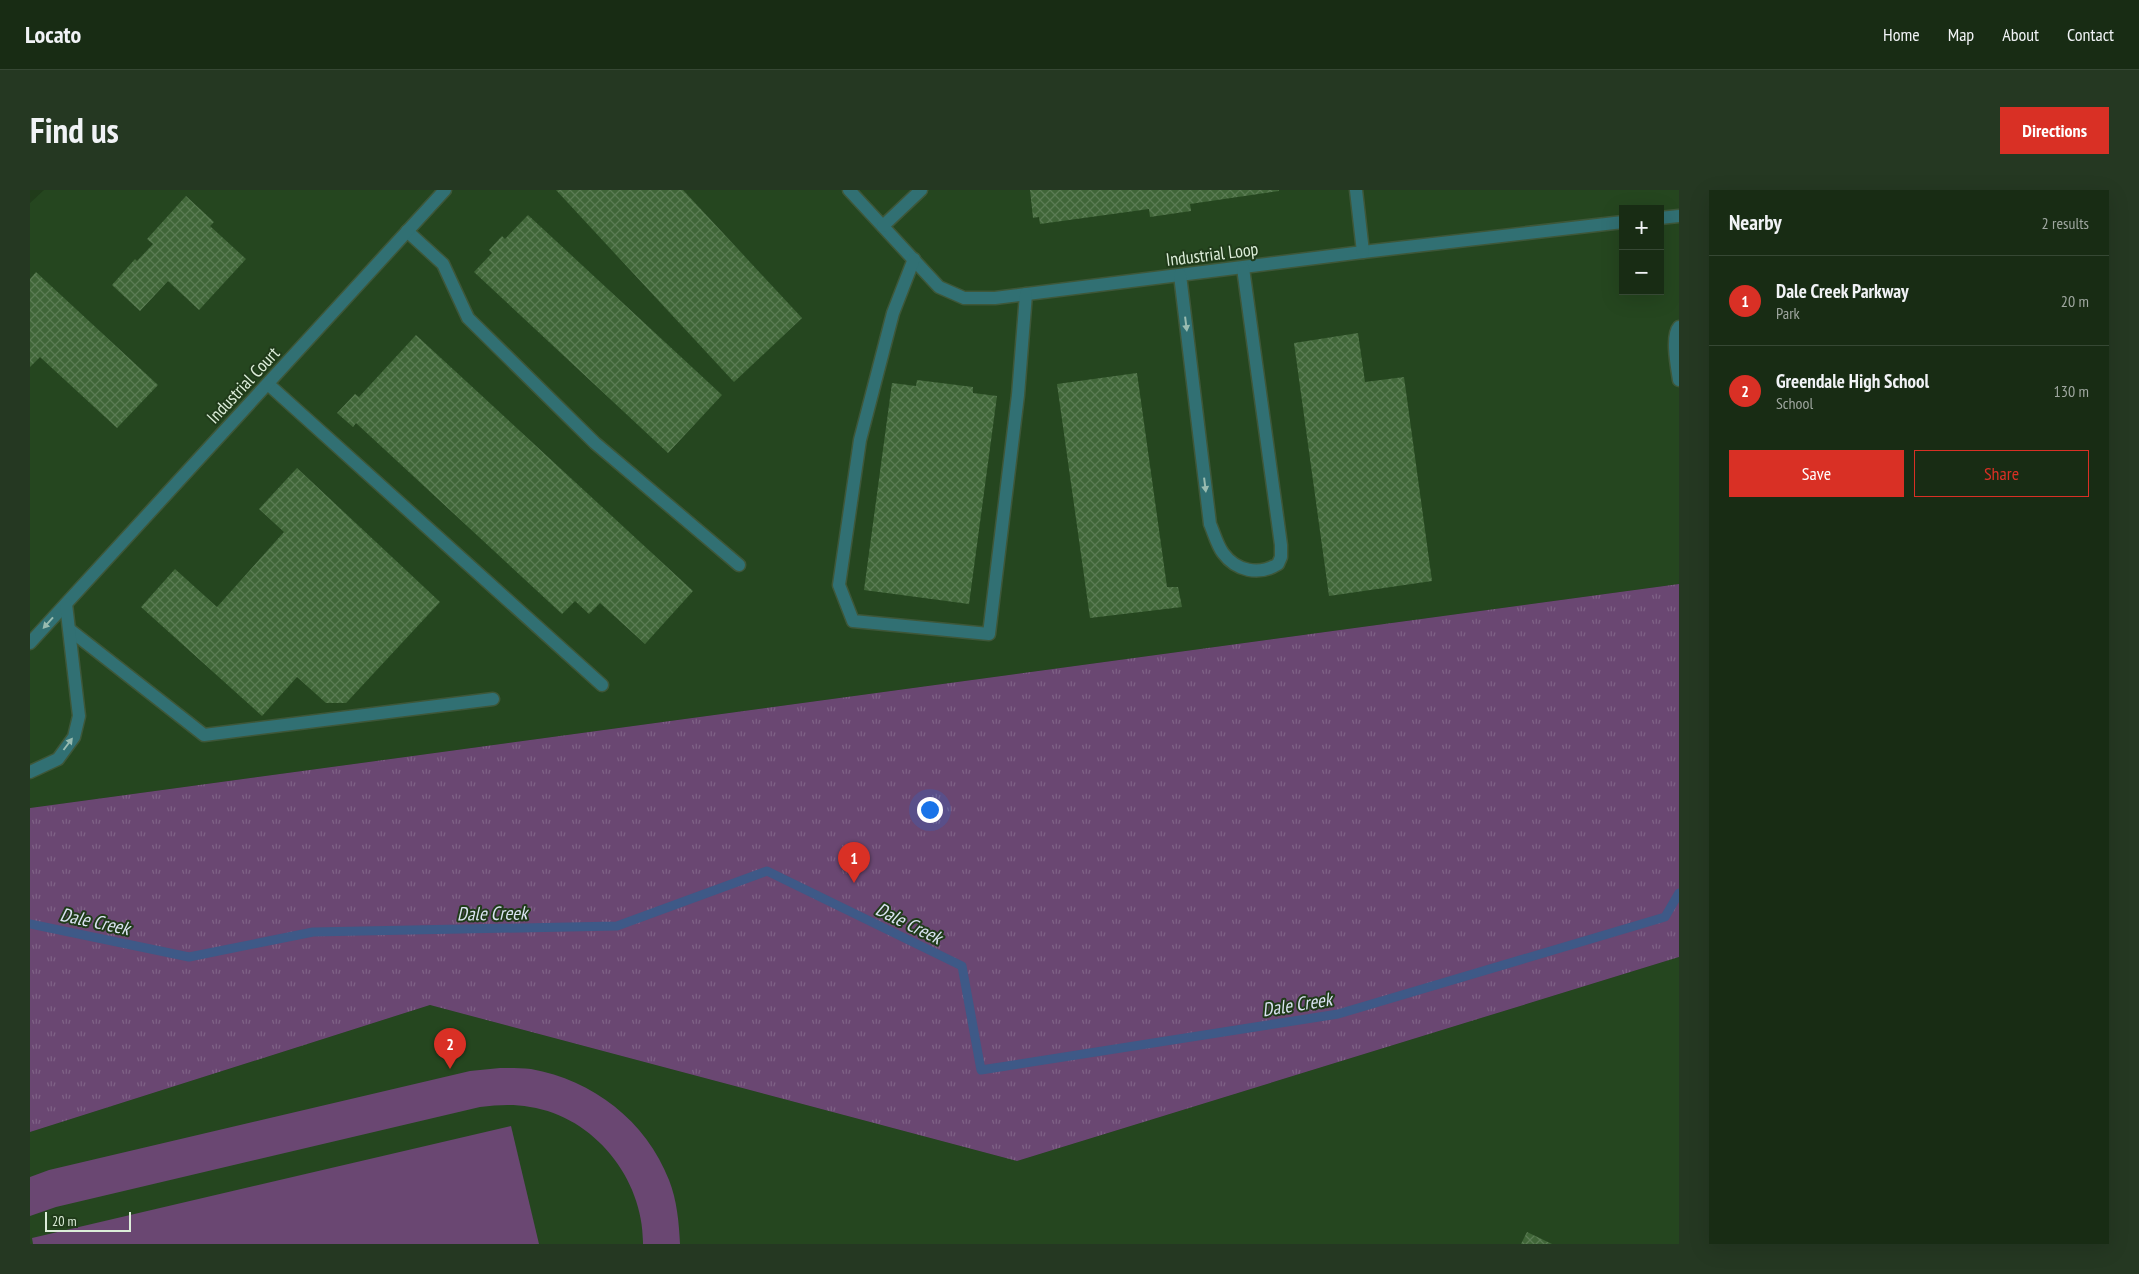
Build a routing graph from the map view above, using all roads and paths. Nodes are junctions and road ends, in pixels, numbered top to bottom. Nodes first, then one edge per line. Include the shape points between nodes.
1 (445, 190) edge
2 (849, 190) edge
3 (921, 190) edge
4 (1356, 190) edge
5 (1679, 216) edge
6 (1664, 218) edge
7 (1619, 222) edge
8 (883, 226) junction
9 (408, 231) junction
10 (1363, 252) junction
11 (914, 259) junction
12 (1243, 268) junction
13 (1180, 275) junction
14 (1026, 294) junction
15 (1679, 327) edge
16 (1679, 380) edge
17 (268, 384) junction
18 (739, 565) dead end
19 (66, 604) junction
20 (70, 630) junction
21 (30, 643) edge
22 (602, 685) dead end
23 (493, 699) dead end
24 (30, 772) edge

1 - 9 street, Industrial Court
2 - 8 street, Industrial Loop
3 - 8 street
4 - 10 street
5 - 6 street
7 - 10 street, Industrial Loop
8 - 11 street, Industrial Loop
9 - 17 street, Industrial Court
9 - 18 street via 443,264 468,318 595,443
10 - 12 street, Industrial Loop
11 - 14 street, Industrial Loop via 938,287 964,298
11 - 14 street via 893,313 860,440 839,584 854,621 990,634 1018,395
12 - 13 street, Industrial Loop
13 -> 12 street via 1210,524 1221,551 1232,563 1247,570 1261,571 1278,564 1282,557
13 - 14 street, Industrial Loop
15 - 16 street via 1675,351
17 - 19 street, Industrial Court
17 - 22 street
19 - 20 street
19 -> 21 street, Industrial Court
20 - 23 street via 204,736
24 -> 20 street via 58,759 74,737 78,716

